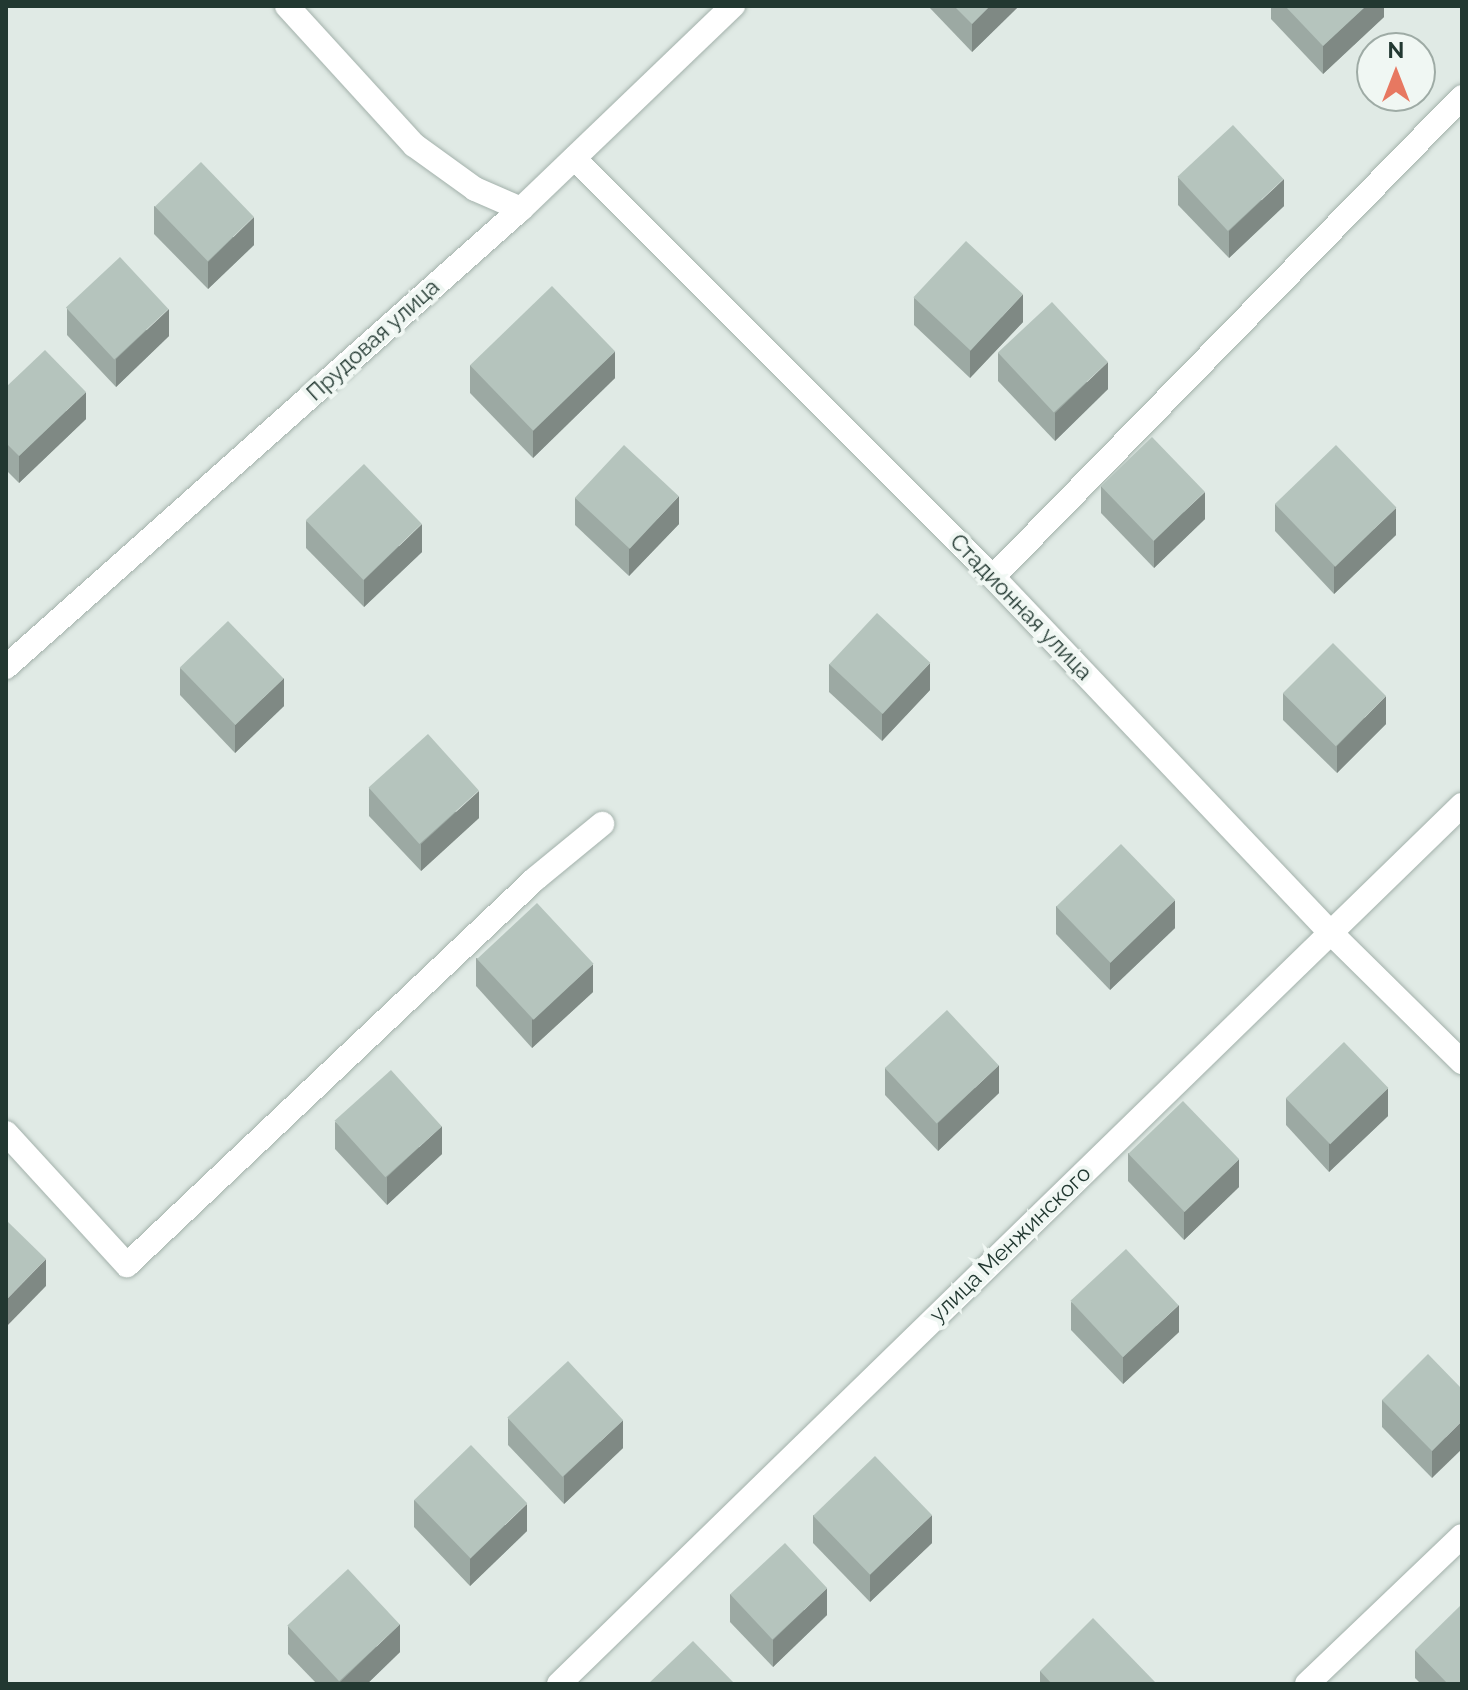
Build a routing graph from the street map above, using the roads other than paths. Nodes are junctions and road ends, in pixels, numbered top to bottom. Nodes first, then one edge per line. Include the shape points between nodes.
1 (287, 6) edge
2 (733, 6) edge
3 (1462, 97) edge
4 (574, 158) junction
5 (521, 209) junction
6 (993, 577) junction
7 (6, 667) edge
8 (1462, 805) edge
9 (602, 824) dead end
10 (1329, 931) junction
11 (1462, 1062) edge
12 (6, 1133) edge
13 (1462, 1536) edge
14 (559, 1684) edge
15 (1307, 1684) edge

1 - 5 street via 414,145 475,189
2 - 4 street, Прудовая улица
3 - 6 street
4 - 5 street, Прудовая улица
4 - 6 street, Стадионная улица
5 - 7 street, Прудовая улица
6 - 10 street, Стадионная улица
8 - 10 street, улица Менжинского
9 - 12 street via 535,879 127,1265
10 - 11 street, Стадионная улица
10 - 14 street, улица Менжинского
13 - 15 street

